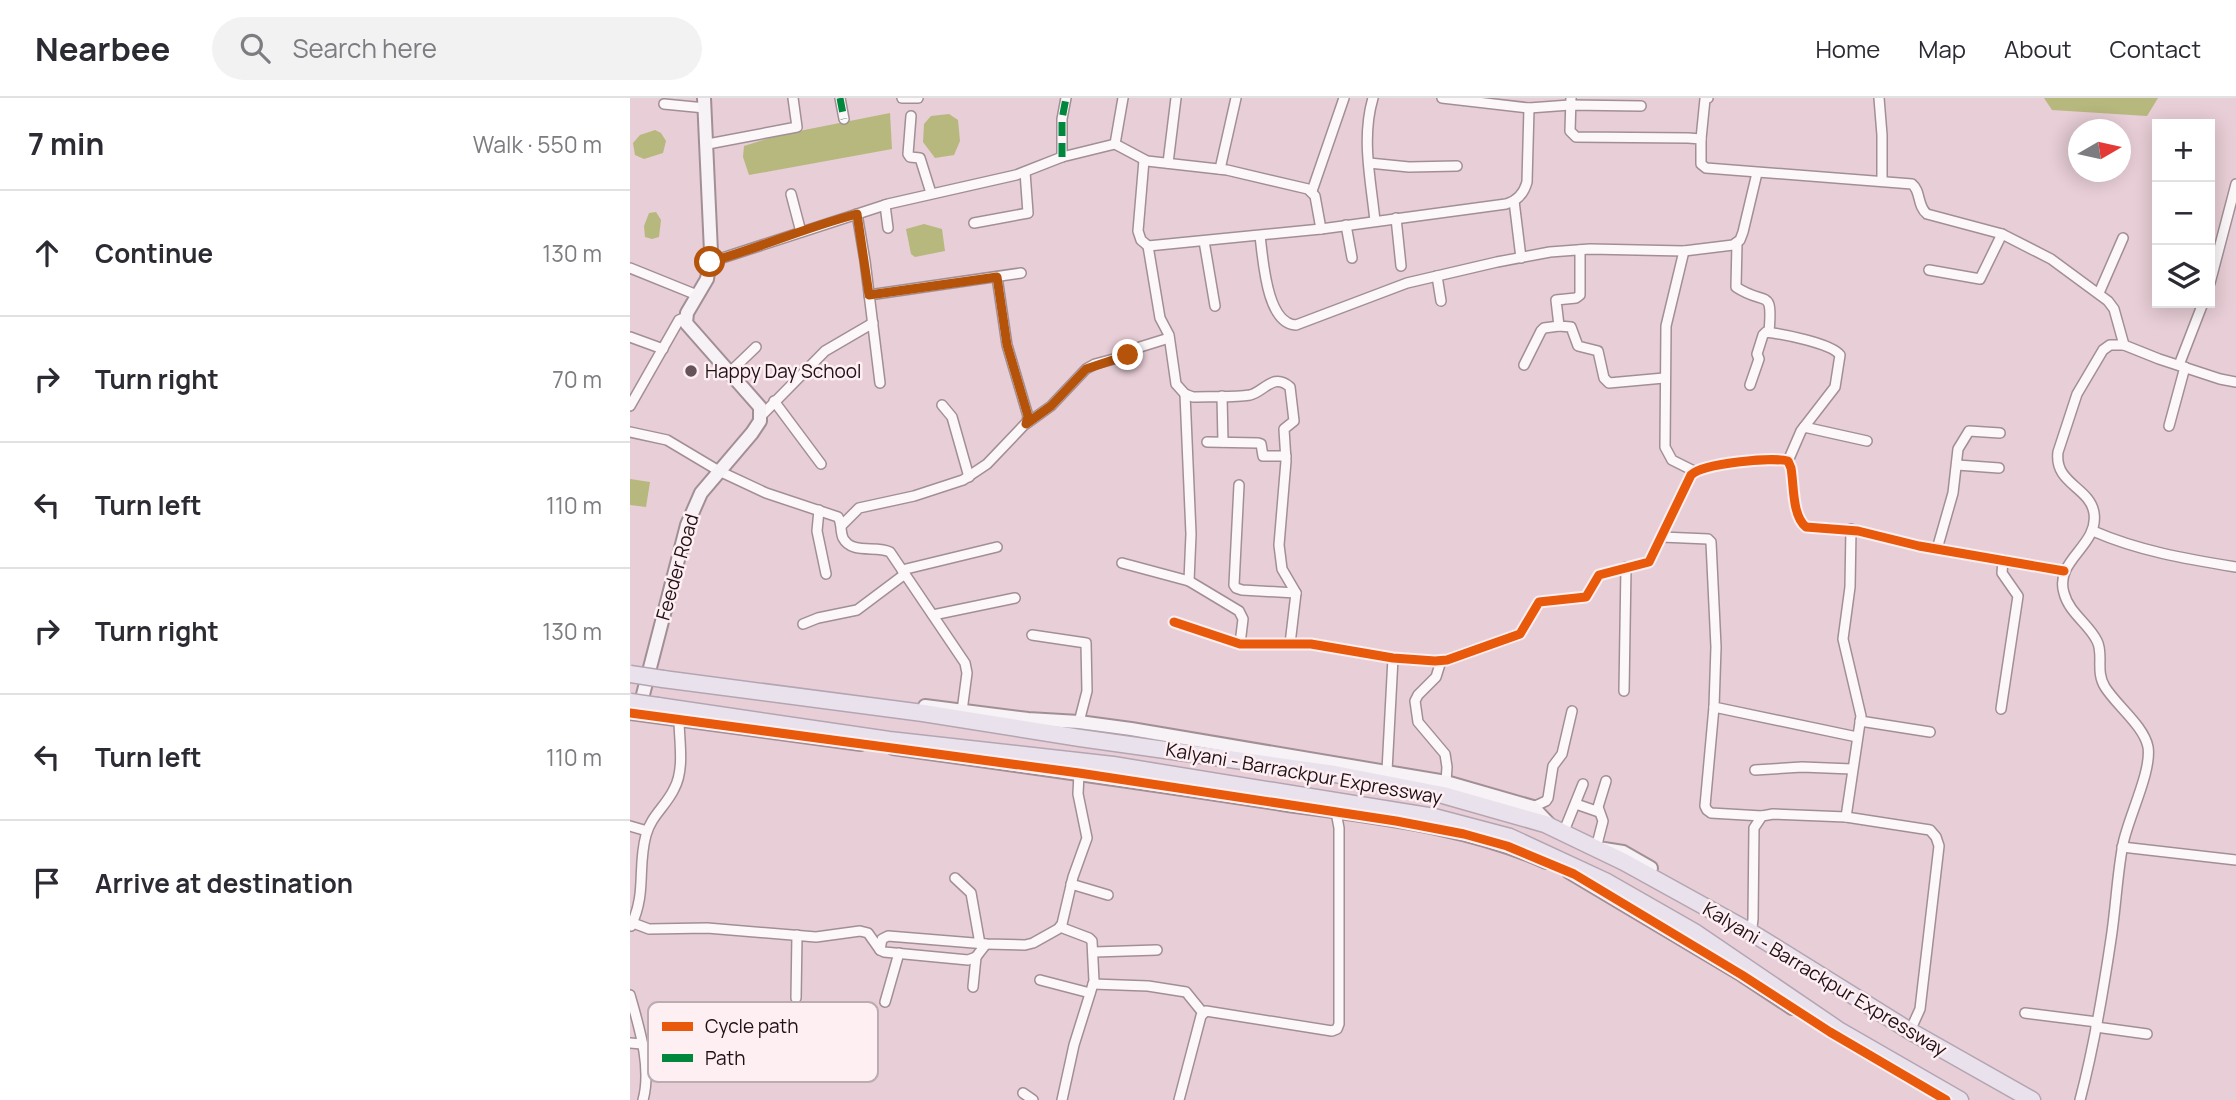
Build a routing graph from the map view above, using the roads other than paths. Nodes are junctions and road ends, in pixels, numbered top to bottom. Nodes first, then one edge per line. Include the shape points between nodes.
1 (793, 98) edge
2 (840, 98) edge
3 (902, 98) edge
4 (918, 98) edge
5 (1066, 98) edge
6 (1123, 98) edge
7 (1176, 98) edge
8 (1236, 98) edge
9 (1343, 98) edge
10 (1373, 98) edge
11 (1442, 98) edge
12 (1708, 98) edge
13 (1879, 98) edge
14 (1481, 101) edge
15 (1547, 102) edge
16 (1570, 102) edge
17 (704, 103) edge
18 (664, 104) dead end
19 (1641, 106) dead end
20 (1530, 108) junction
21 (911, 116) dead end
22 (844, 119) dead end
23 (1701, 139) junction
24 (708, 144) junction
25 (1115, 144) junction
26 (1062, 157) junction
27 (1144, 160) junction
28 (1168, 163) junction
29 (1369, 163) junction
30 (1457, 166) dead end
31 (1220, 169) junction
32 (1025, 172) junction
33 (1756, 173) junction
34 (1882, 180) junction
35 (2236, 184) edge
36 (1312, 191) junction
37 (931, 193) junction
38 (791, 194) dead end
39 (1514, 201) junction
40 (884, 205) junction
41 (857, 214) junction
42 (1396, 218) junction
43 (1375, 221) junction
44 (974, 223) dead end
45 (1346, 225) junction
46 (888, 228) dead end
47 (1321, 229) junction
48 (801, 232) junction
49 (2002, 234) junction
50 (1260, 236) junction
51 (2123, 238) dead end
52 (1204, 241) junction
53 (1737, 243) junction
54 (1149, 246) junction
55 (1580, 250) junction
56 (1684, 251) junction
57 (1352, 258) dead end
58 (1521, 258) junction
59 (710, 262) junction
60 (2215, 264) edge
61 (1401, 266) dead end
62 (630, 268) edge
63 (1929, 270) dead end
64 (1021, 273) dead end
65 (1437, 276) junction
66 (997, 277) junction
67 (2099, 293) junction
68 (697, 295) junction
69 (869, 295) junction
70 (1441, 301) dead end
71 (1215, 306) dead end
72 (2201, 308) edge
73 (686, 317) junction
74 (873, 323) junction
75 (1559, 326) junction
76 (1769, 332) junction
77 (630, 337) edge
78 (1170, 338) junction
79 (2123, 345) junction
80 (756, 346) dead end
81 (663, 349) junction
82 (1524, 365) dead end
83 (2182, 366) junction
84 (730, 372) junction
85 (1664, 378) junction
86 (2236, 382) edge
87 (880, 383) dead end
88 (1751, 385) dead end
89 (1185, 394) junction
90 (1222, 396) junction
91 (775, 401) junction
92 (942, 405) dead end
93 (630, 408) edge
94 (760, 417) junction
95 (1026, 424) junction
96 (2169, 426) dead end
97 (1804, 427) junction
98 (630, 432) edge
99 (2000, 433) dead end
100 (1867, 441) dead end
101 (1207, 442) dead end
102 (1223, 442) junction
103 (1286, 456) junction
104 (1788, 461) junction
105 (821, 464) dead end
106 (1957, 466) junction
107 (1998, 468) dead end
108 (719, 471) junction
109 (1694, 471) junction
110 (969, 477) junction
111 (1239, 485) dead end
112 (819, 510) junction
113 (842, 525) junction
114 (1851, 529) junction
115 (2093, 531) junction
116 (1662, 537) junction
117 (997, 547) dead end
118 (1937, 549) junction
119 (2003, 559) junction
120 (1122, 562) dead end
121 (1626, 567) junction
122 (2236, 567) edge
123 (2064, 571) junction
124 (903, 572) junction
125 (826, 574) dead end
126 (1189, 581) junction
127 (1296, 593) junction
128 (1015, 598) dead end
129 (933, 615) junction
130 (1174, 622) dead end
131 (803, 624) dead end
132 (1032, 635) dead end
133 (1290, 644) junction
134 (1240, 645) junction
135 (1393, 658) junction
136 (1441, 661) junction
137 (630, 668) edge
138 (648, 671) junction
139 (630, 674) edge
140 (1624, 691) dead end
141 (1714, 707) junction
142 (633, 709) edge
143 (2001, 709) dead end
144 (962, 710) junction
145 (1573, 711) dead end
146 (679, 719) junction
147 (1860, 721) junction
148 (1079, 722) junction
149 (1930, 732) dead end
150 (1857, 737) junction
151 (1852, 769) junction
152 (1755, 770) dead end
153 (1387, 771) junction
154 (1079, 773) junction
155 (1606, 781) dead end
156 (1446, 782) junction
157 (1583, 784) dead end
158 (1576, 804) junction
159 (1534, 807) junction
160 (1336, 812) junction
161 (1599, 812) junction
162 (1762, 816) junction
163 (1846, 817) junction
164 (630, 826) edge
165 (1558, 829) junction
166 (647, 831) junction
167 (2122, 847) junction
168 (1596, 848) junction
169 (2236, 860) edge
170 (955, 878) dead end
171 (1071, 884) junction
172 (1108, 895) dead end
173 (631, 925) edge
174 (1060, 927) junction
175 (1751, 929) junction
176 (797, 935) junction
177 (983, 944) junction
178 (880, 950) junction
179 (1157, 950) dead end
180 (1094, 952) junction
181 (899, 953) junction
182 (976, 957) junction
183 (1040, 980) dead end
184 (973, 987) dead end
185 (1091, 988) junction
186 (630, 995) edge
187 (796, 998) dead end
188 (885, 1002) dead end
189 (1203, 1013) junction
190 (2025, 1013) dead end
191 (2096, 1025) junction
192 (1912, 1029) junction
193 (2147, 1034) dead end
194 (630, 1043) edge
195 (642, 1044) junction
196 (1901, 1071) junction
197 (1023, 1093) dead end
198 (643, 1100) edge
199 (1033, 1100) edge
200 (1062, 1100) edge
201 (1179, 1100) edge
202 (1945, 1100) edge
203 (1960, 1100) edge
204 (2032, 1100) edge
205 (2042, 1100) edge
206 (2080, 1100) edge

1 - 24 street via 798,127
2 - 22 street
3 - 4 street
5 - 26 street
6 - 25 street
7 - 28 street
8 - 31 street
9 - 36 street
10 - 29 street via 1367,123
11 - 14 street
12 - 23 street
13 - 34 street
14 - 20 street
15 - 16 street
15 - 20 street
16 - 19 street
16 - 23 street via 1570,131 1576,137
17 - 18 street
17 - 24 street
20 - 39 street via 1527,182
21 - 37 street via 908,154 920,158
23 - 33 street via 1706,169
24 - 59 street
25 - 26 street
25 - 27 street
26 - 32 street
27 - 28 street
27 - 54 street via 1138,231
28 - 31 street
29 - 30 street
29 - 43 street
31 - 36 street
32 - 37 street
32 - 44 street via 1028,213
33 - 34 street
33 - 53 street
34 - 49 street via 1914,185 1927,214
35 - 60 street
36 - 47 street
37 - 40 street
38 - 48 street
39 - 42 street
39 - 58 street
40 - 41 street
40 - 46 street
41 - 48 street
41 - 69 street
42 - 43 street
42 - 61 street
43 - 45 street
45 - 47 street
45 - 57 street
47 - 50 street
48 - 59 street
49 - 63 street via 1980,279
49 - 67 street via 2051,259
50 - 52 street
50 - 65 street via 1270,299 1292,325
51 - 67 street
52 - 54 street
52 - 71 street
53 - 56 street
53 - 76 street via 1736,286 1768,300
54 - 78 street via 1160,318
55 - 56 street
55 - 58 street
55 - 75 street via 1580,295 1556,300
56 - 85 street via 1667,318
58 - 65 street
59 - 68 street
62 - 68 street
64 - 66 street
65 - 70 street
66 - 69 street
66 - 95 street via 1007,345 1028,416
67 - 79 street via 2114,309
68 - 73 street
69 - 74 street
72 - 83 street
73 - 81 street via 679,320
73 - 84 street via 685,323
74 - 87 street
74 - 91 street via 825,351
75 - 82 street via 1541,331
75 - 85 street via 1572,328 1578,346 1598,351 1609,383
76 - 88 street via 1764,333 1756,354 1759,359
76 - 97 street via 1823,345 1840,355 1835,387
77 - 81 street
78 - 89 street via 1175,380
78 - 95 street via 1086,369 1051,406
79 - 83 street
79 - 115 street via 2106,348 2091,368 2069,413 2058,452 2060,470 2092,506
80 - 84 street
81 - 93 street
83 - 86 street
83 - 96 street
84 - 94 street via 760,407
85 - 109 street via 1665,447 1672,460
89 - 90 street
89 - 126 street
90 - 102 street
90 - 103 street via 1251,395 1270,383 1289,385 1294,421 1284,429
91 - 94 street
91 - 105 street
92 - 110 street via 951,414
94 - 108 street, Feeder Road
95 - 110 street
97 - 100 street
97 - 104 street
98 - 108 street via 667,440
99 - 106 street via 1969,431 1959,445
101 - 102 street
102 - 103 street via 1258,443 1263,456
103 - 127 street via 1279,545 1281,566
104 - 109 street via 1729,463
104 - 114 street via 1802,524
106 - 107 street
106 - 118 street
108 - 112 street
108 - 138 street, Feeder Road via 701,493 687,525
109 - 116 street
110 - 113 street via 859,508
111 - 127 street via 1234,585 1242,590
112 - 113 street via 840,518
112 - 125 street via 817,531
113 - 124 street via 844,538 852,546 887,550
114 - 118 street
114 - 147 street via 1843,639
115 - 122 street via 2164,555
115 - 123 street
116 - 121 street via 1649,562
116 - 141 street via 1711,542
117 - 124 street
118 - 119 street
119 - 123 street
119 - 143 street via 2002,573 2018,596
120 - 126 street
121 - 136 street via 1599,575 1586,597 1536,604 1520,634
121 - 140 street
123 - 167 street via 2066,600 2098,642 2101,680 2148,747 2146,769
124 - 129 street
124 - 131 street via 857,610
126 - 134 street via 1239,611 1243,619
127 - 133 street
128 - 129 street
129 - 144 street via 965,663
130 - 134 street
132 - 148 street via 1086,643 1087,691
133 - 134 street
133 - 135 street
135 - 136 street
135 - 153 street
136 - 156 street via 1436,677 1415,701 1418,722 1445,754
137 - 138 street
138 - 142 street, Feeder Road
138 - 144 street
139 - 165 highway, Kalyani - Barrackpur Expressway, bridge via 1335,774 1443,795
141 - 150 street
141 - 162 street via 1707,810
142 - 146 street
142 - 196 highway, Kalyani - Barrackpur Expressway, bridge via 658,706 889,740 1113,765 1434,817 1510,837 1605,881 1696,933
144 - 148 street
145 - 159 street via 1562,754 1553,766 1548,798
146 - 154 street
146 - 166 street via 678,782
147 - 149 street
147 - 150 street
148 - 153 street
150 - 151 street
151 - 152 street
151 - 163 street
153 - 156 street
154 - 160 street
154 - 171 street via 1078,794 1087,838
155 - 161 street
156 - 159 street
157 - 158 street
158 - 161 street
158 - 165 street
159 - 165 street
160 - 189 street via 1337,1029 1209,1010
160 - 196 street via 1464,834 1574,874
161 - 168 street via 1604,821
162 - 163 street
162 - 175 street via 1753,835
163 - 192 street via 1930,830 1938,841 1920,1003
164 - 166 street
165 - 168 highway, Kalyani - Barrackpur Expressway
166 - 173 street via 640,901
167 - 169 street
167 - 191 street
168 - 175 highway, Kalyani - Barrackpur Expressway
170 - 177 street via 971,893
171 - 172 street
171 - 174 street
173 - 176 street
174 - 177 street via 1030,944
174 - 180 street via 1089,938
175 - 192 highway, Kalyani - Barrackpur Expressway
176 - 178 street via 860,931
176 - 187 street
177 - 178 street via 888,936 882,939
177 - 182 street
178 - 181 street
179 - 180 street
180 - 185 street
181 - 182 street
181 - 188 street
182 - 184 street
183 - 185 street
185 - 189 street via 1152,986 1186,992
185 - 200 street
186 - 195 street
189 - 201 street
190 - 191 street
191 - 193 street
191 - 206 street
192 - 204 highway, Kalyani - Barrackpur Expressway
192 - 205 street
194 - 195 street
195 - 198 street
196 - 202 street
196 - 203 highway, Kalyani - Barrackpur Expressway
197 - 199 street

